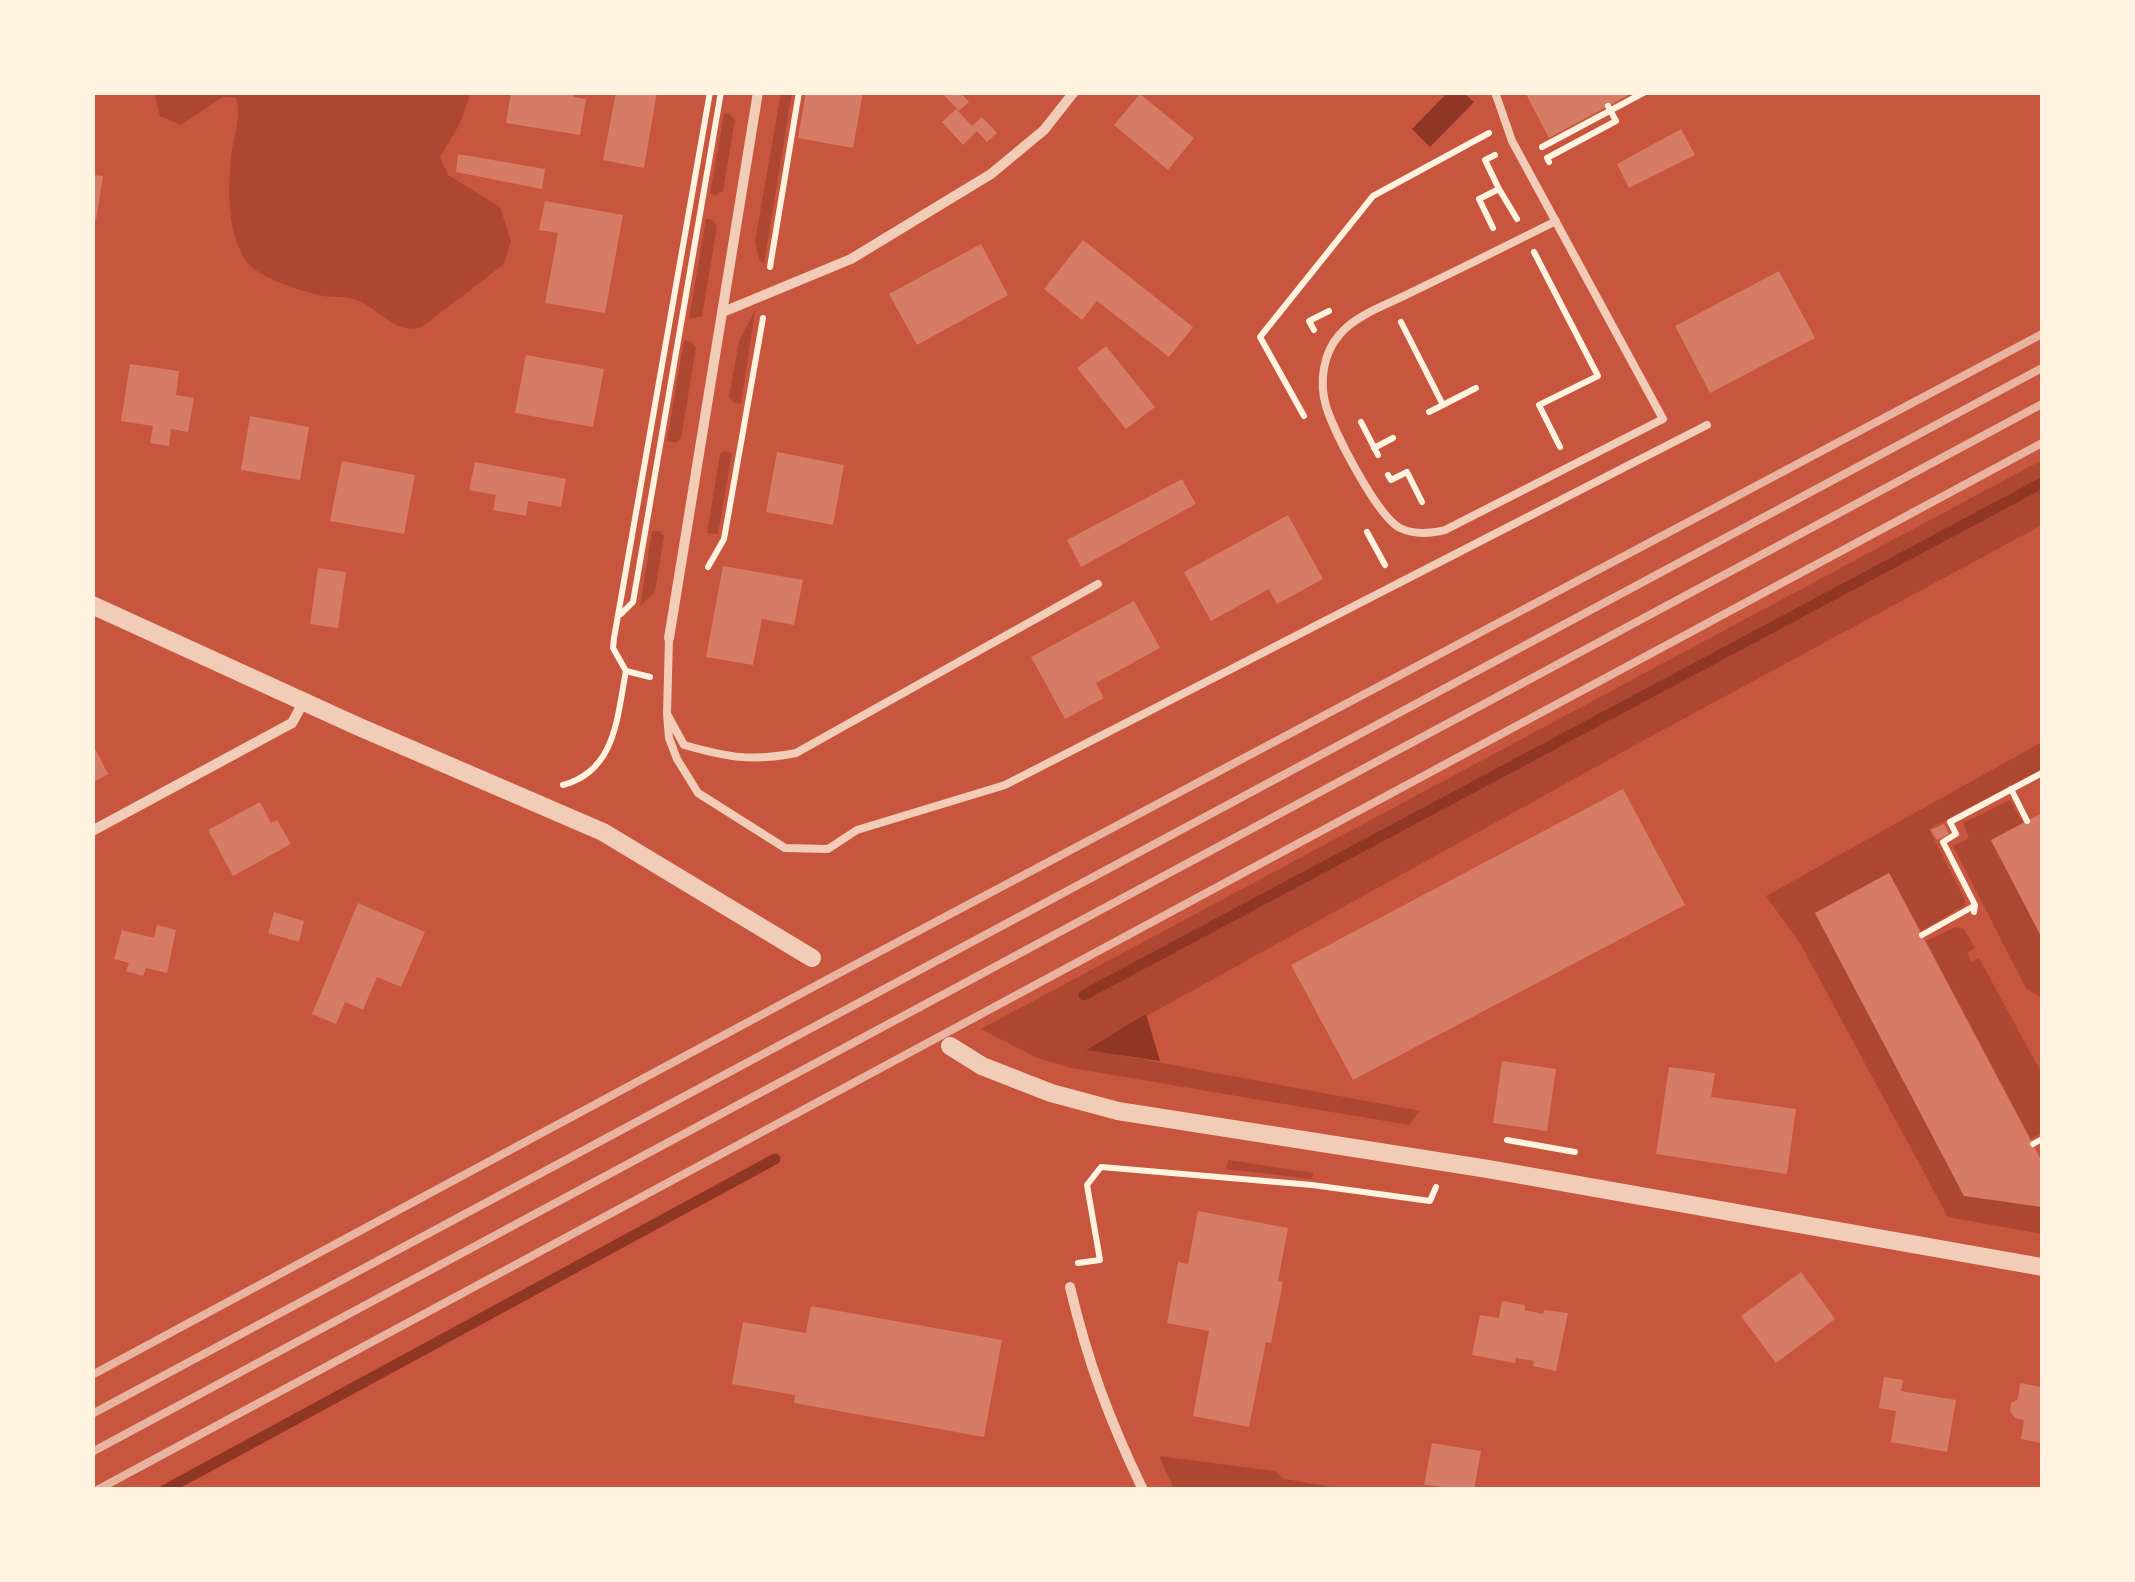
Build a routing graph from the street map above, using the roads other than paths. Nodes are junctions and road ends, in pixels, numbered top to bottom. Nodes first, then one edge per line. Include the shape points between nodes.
1 (758, 92) edge
2 (1074, 92) edge
3 (1494, 92) edge
4 (1556, 222) junction
5 (724, 312) junction
6 (1707, 425) dead end
7 (1098, 584) dead end
8 (92, 605) edge
9 (669, 638) joint
10 (304, 701) junction
11 (667, 714) junction
12 (92, 831) edge
13 (812, 958) dead end
14 (950, 1046) dead end
15 (2042, 1267) edge
16 (1070, 1287) road end
17 (1143, 1490) edge

1 - 5 street
2 - 5 street via 1044,130 992,174 851,259
3 - 4 lane
4 - 4 lane via 1340,334 1324,364 1333,422 1374,500 1402,529 1445,530 1663,418
5 - 9 street
6 - 11 lane via 1005,785 857,830 828,849 785,848 698,793 669,738
7 - 11 lane via 796,753 764,760 684,745
8 - 10 street
9 - 11 lane
10 - 12 street via 292,723
10 - 13 street via 603,832
14 - 15 street via 1052,1093 1118,1110
16 - 17 street via 1108,1417

